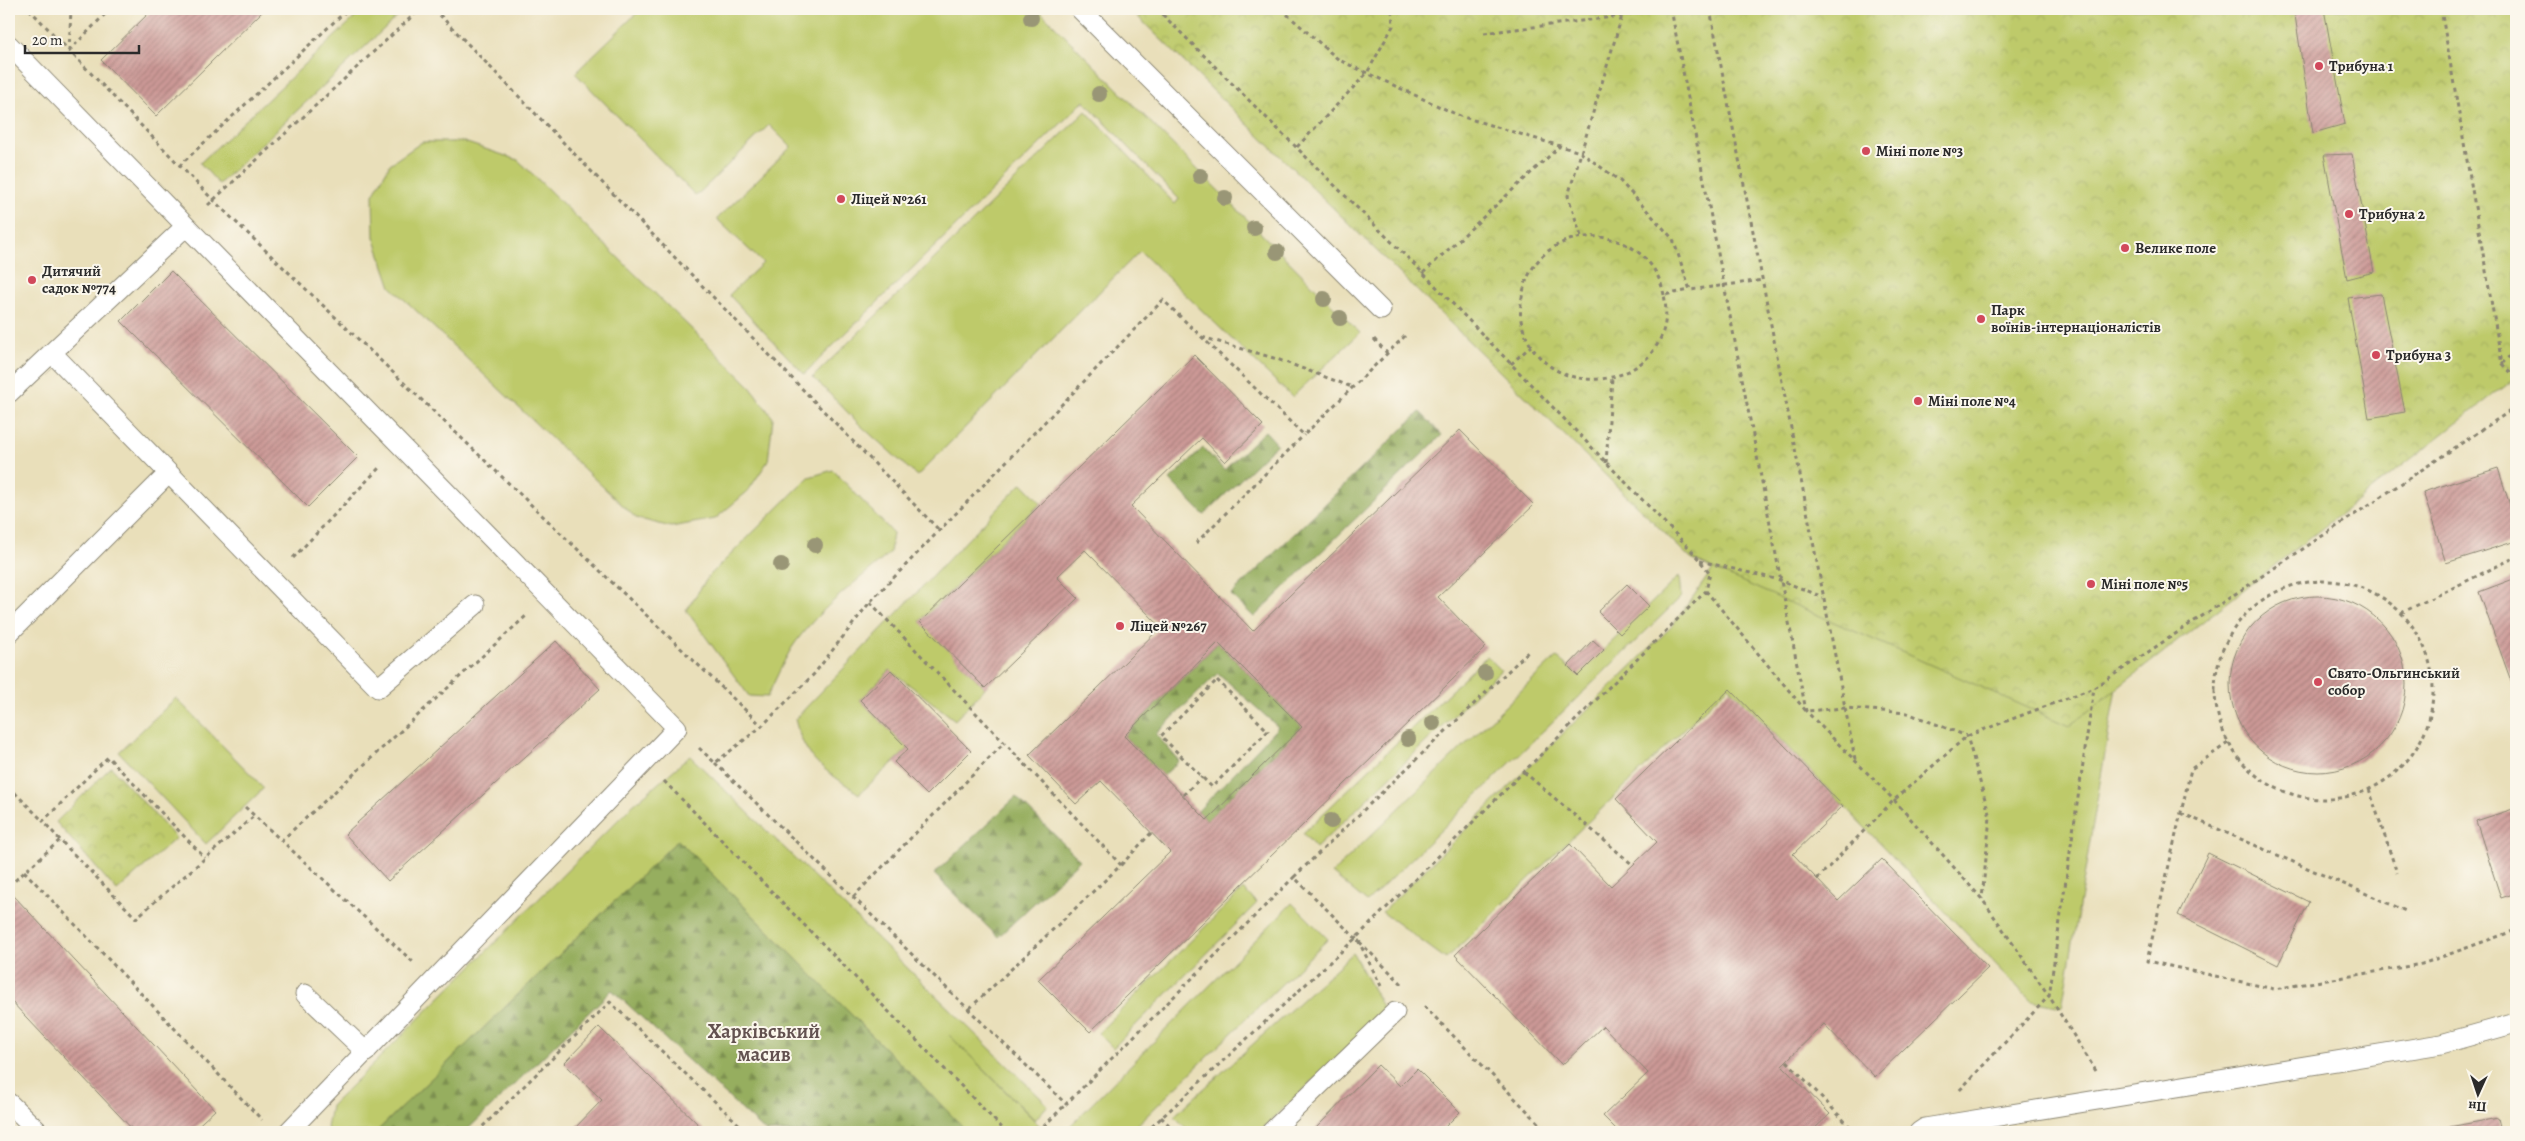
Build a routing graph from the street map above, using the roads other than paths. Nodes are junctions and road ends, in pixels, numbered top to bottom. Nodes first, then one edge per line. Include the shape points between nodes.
1 (1080, 9) edge
2 (9, 45) edge
3 (186, 226) junction
4 (1381, 310) dead end
5 (52, 352) junction
6 (9, 393) edge
7 (168, 474) junction
8 (475, 605) dead end
9 (9, 633) edge
10 (305, 994) dead end
11 (1395, 1012) road end
12 (2516, 1023) edge
13 (366, 1052) junction
14 (9, 1103) edge
15 (39, 1132) edge
16 (288, 1132) edge
17 (1271, 1132) edge
18 (1920, 1132) edge

1 - 4 lane
2 - 3 lane
3 - 5 lane
3 - 13 lane via 678,728
5 - 6 lane
5 - 7 lane
7 - 8 lane via 378,688
7 - 9 lane
10 - 13 lane
11 - 17 lane
12 - 18 lane via 2442,1044 1925,1128
13 - 16 lane
14 - 15 lane

